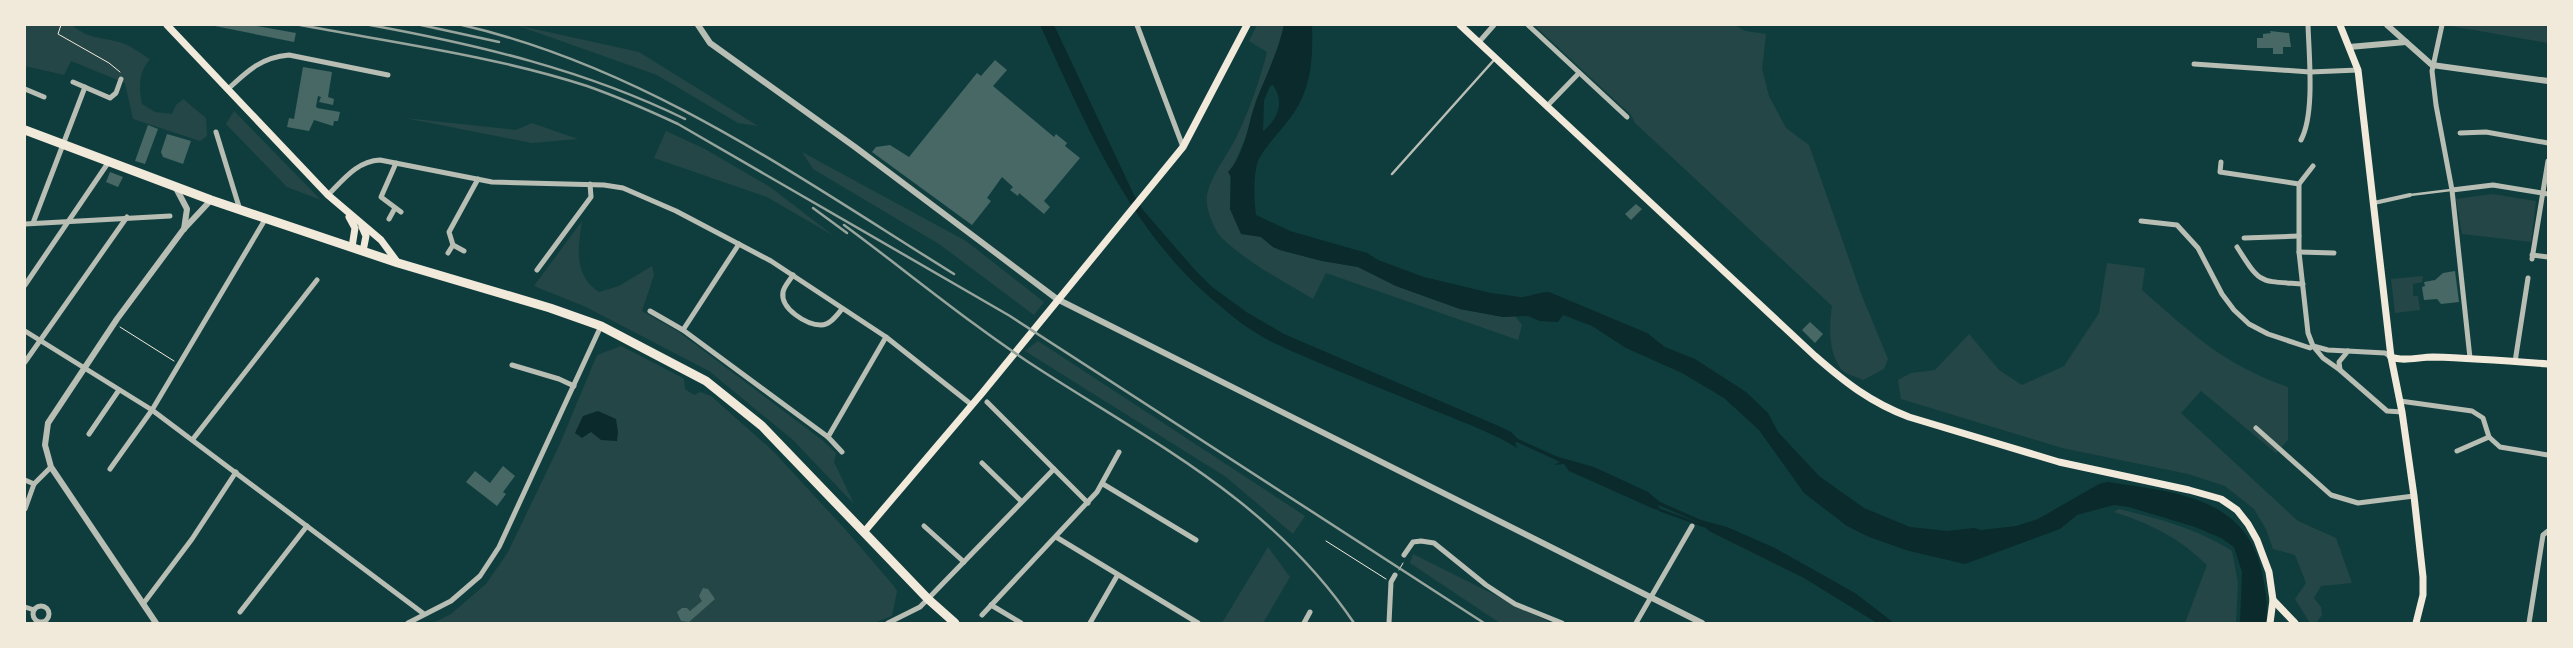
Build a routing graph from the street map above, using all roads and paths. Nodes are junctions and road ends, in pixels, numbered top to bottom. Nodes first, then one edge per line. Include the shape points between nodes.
1 (61, 25) edge
2 (168, 25) edge
3 (698, 25) edge
4 (1137, 25) edge
5 (1247, 25) edge
6 (1460, 25) edge
7 (1494, 25) edge
8 (1528, 25) edge
9 (2308, 25) edge
10 (2340, 25) edge
11 (2387, 25) edge
12 (2442, 25) edge
13 (1479, 42) junction
14 (2406, 42) junction
15 (2349, 47) junction
16 (1496, 58) junction
17 (2194, 64) dead end
18 (2432, 65) junction
19 (2358, 70) junction
20 (2310, 72) junction
21 (1579, 73) junction
22 (388, 75) dead end
23 (121, 79) joint
24 (2548, 81) edge
25 (73, 82) dead end
26 (85, 87) junction
27 (25, 89) edge
28 (228, 89) junction
29 (44, 97) dead end
30 (1548, 105) junction
31 (1627, 117) dead end
32 (25, 130) edge
33 (216, 132) dead end
34 (2460, 133) dead end
35 (2301, 140) dead end
36 (2548, 143) edge
37 (62, 146) junction
38 (1183, 147) junction
39 (2548, 161) edge
40 (2221, 162) dead end
41 (108, 163) junction
42 (396, 163) junction
43 (2312, 166) dead end
44 (1392, 174) dead end
45 (478, 179) junction
46 (590, 184) junction
47 (2299, 184) junction
48 (176, 188) junction
49 (2452, 190) junction
50 (2545, 194) edge
51 (328, 195) junction
52 (2410, 195) joint
53 (210, 200) junction
54 (2374, 203) junction
55 (395, 208) junction
56 (240, 210) junction
57 (401, 212) dead end
58 (348, 214) junction
59 (170, 216) dead end
60 (127, 217) junction
61 (266, 218) junction
62 (390, 218) dead end
63 (70, 220) junction
64 (2141, 221) dead end
65 (33, 223) junction
66 (25, 224) edge
67 (361, 224) junction
68 (183, 230) junction
69 (2299, 236) junction
70 (2244, 238) dead end
71 (739, 244) junction
72 (453, 245) junction
73 (352, 247) junction
74 (2237, 247) dead end
75 (363, 251) junction
76 (464, 251) dead end
77 (2299, 252) junction
78 (448, 253) dead end
79 (2334, 253) dead end
80 (2548, 257) edge
81 (398, 263) junction
82 (537, 270) dead end
83 (793, 275) junction
84 (2528, 278) dead end
85 (317, 280) dead end
86 (2303, 284) junction
87 (25, 285) edge
88 (1056, 299) junction
89 (842, 309) junction
90 (650, 311) dead end
91 (114, 323) junction
92 (601, 326) junction
93 (683, 330) junction
94 (25, 331) edge
95 (886, 337) junction
96 (41, 340) junction
97 (2313, 346) junction
98 (2348, 351) junction
99 (2391, 357) junction
100 (2470, 358) junction
101 (25, 362) edge
102 (2515, 362) junction
103 (179, 364) junction
104 (2548, 364) edge
105 (512, 365) dead end
106 (84, 366) junction
107 (2340, 370) junction
108 (574, 386) junction
109 (120, 390) junction
110 (2400, 401) junction
111 (987, 402) dead end
112 (972, 405) junction
113 (152, 410) junction
114 (2402, 412) junction
115 (2256, 428) dead end
116 (89, 434) dead end
117 (828, 436) junction
118 (2489, 437) junction
119 (193, 439) junction
120 (2457, 451) dead end
121 (842, 452) dead end
122 (1119, 452) dead end
123 (2548, 455) edge
124 (982, 463) dead end
125 (52, 467) junction
126 (110, 469) dead end
127 (1054, 470) junction
128 (236, 472) junction
129 (25, 480) edge
130 (34, 484) junction
131 (1103, 484) junction
132 (2414, 496) junction
133 (1022, 501) junction
134 (1088, 503) junction
135 (25, 509) edge
136 (307, 526) junction
137 (924, 526) dead end
138 (1692, 526) dead end
139 (2548, 531) edge
140 (864, 532) junction
141 (1056, 537) junction
142 (1196, 540) dead end
143 (1326, 541) dead end
144 (1404, 555) dead end
145 (964, 562) junction
146 (1404, 562) dead end
147 (1395, 575) joint
148 (1117, 576) junction
149 (1391, 582) junction
150 (1651, 597) junction
151 (928, 599) junction
152 (2273, 600) junction
153 (143, 604) junction
154 (991, 605) junction
155 (25, 607) edge
156 (34, 610) dead end
157 (240, 612) dead end
158 (1310, 612) dead end
159 (424, 614) junction
160 (982, 615) dead end
161 (1189, 621) edge
162 (156, 623) edge
163 (408, 623) edge
164 (888, 623) edge
165 (955, 623) edge
166 (1021, 623) edge
167 (1090, 623) edge
168 (1198, 623) edge
169 (1304, 623) edge
170 (1389, 623) edge
171 (1562, 623) edge
172 (1636, 623) edge
173 (1702, 623) edge
174 (2270, 623) edge
175 (2295, 623) edge
176 (2416, 623) edge
177 (2530, 623) edge

1 - 23 path via 58,34 109,63 122,74
2 - 28 main road
3 - 88 street via 710,43
4 - 38 street
5 - 38 main road
6 - 13 main road
7 - 13 street
8 - 21 street
9 - 20 street
10 - 15 main road
11 - 14 street
12 - 18 street
13 - 16 main road
14 - 15 street
14 - 18 street
15 - 19 main road
16 - 30 main road
16 - 44 lane
17 - 20 street
18 - 24 street
18 - 49 street
19 - 20 street
19 - 54 main road
20 - 35 street via 2307,129
21 - 30 street
21 - 31 street
22 - 28 street via 276,56 252,67
23 - 26 street via 114,97 110,98
25 - 26 street
26 - 37 street
27 - 29 street
28 - 51 main road
30 - 152 main road via 1815,356 1860,394 1909,417 2060,462 2220,499 2237,510 2257,540 2269,572
32 - 37 highway
33 - 56 street
34 - 36 street via 2486,132
37 - 41 highway
37 - 65 street
38 - 88 main road
39 - 50 street
40 - 47 street via 2220,172
41 - 48 highway
41 - 63 street
42 - 45 street
42 - 51 street via 367,162
42 - 55 street via 381,194 384,201
43 - 47 street
45 - 46 street via 513,184
45 - 72 street via 450,231
46 - 71 street via 623,188
46 - 82 street via 590,198
47 - 69 street
48 - 53 highway
48 - 68 street via 187,209
49 - 50 street via 2493,185
49 - 52 lane
49 - 100 street
50 - 80 street via 2532,257
51 - 58 main road
52 - 54 street
53 - 56 highway
53 - 68 street
54 - 99 main road
55 - 57 street
55 - 62 street
56 - 61 highway
58 - 67 main road
58 - 73 main road via 355,228
59 - 60 street
60 - 63 street
60 - 96 street
61 - 73 highway
61 - 103 street
63 - 65 street
63 - 87 street
64 - 97 street via 2177,225 2198,248 2222,294 2250,324 2302,348
65 - 66 street
67 - 75 main road via 366,236
67 - 81 main road via 380,240
68 - 91 street
69 - 70 street
69 - 77 street
71 - 83 street
71 - 93 street
72 - 76 street
72 - 78 street
73 - 75 highway
74 - 86 street via 2259,278
75 - 81 highway
77 - 79 street
77 - 86 street
81 - 92 highway
83 - 89 street
83 - 89 street via 783,291 784,299 801,319 822,325 831,322
84 - 102 street
85 - 119 street
86 - 97 street via 2308,334
88 - 112 main road
88 - 150 street
89 - 95 street
90 - 93 street
91 - 103 path
91 - 106 street
92 - 108 street
92 - 140 highway via 706,380 762,426
93 - 117 street
94 - 96 street
95 - 112 street
95 - 117 street
96 - 101 street
96 - 106 street
97 - 98 street
97 - 107 street
98 - 99 street
98 - 107 street via 2339,362
99 - 100 main road via 2397,360
99 - 110 main road
100 - 102 main road
102 - 104 main road
103 - 113 street
105 - 108 street
106 - 109 street
106 - 125 street via 48,423 45,445
107 - 114 street via 2387,411
108 - 159 street via 499,547 480,576 451,601
109 - 113 street
109 - 116 street
110 - 114 main road
110 - 118 street via 2472,411 2483,418
111 - 127 street
112 - 140 main road
113 - 119 street
113 - 126 street
114 - 132 main road
115 - 132 street via 2331,495 2358,503
117 - 121 street
118 - 120 street
118 - 123 street via 2500,447
119 - 128 street
122 - 131 street
124 - 133 street
125 - 130 street
125 - 153 street
127 - 133 street
127 - 134 street
128 - 136 street
128 - 153 street via 192,539
129 - 130 street
130 - 135 street
131 - 134 street
131 - 142 street
132 - 176 main road via 2423,577
133 - 145 street
134 - 141 street
136 - 157 street
136 - 159 street
137 - 145 street
138 - 150 street
139 - 177 street via 2543,535
140 - 151 highway
141 - 148 street
141 - 154 street
143 - 149 path
144 - 171 street via 1413,542 1421,540 1434,544 1486,586
145 - 151 street
146 - 147 path
147 - 149 street
148 - 161 street
148 - 167 street
149 - 170 street
150 - 172 street
150 - 173 street
151 - 164 street via 920,607
151 - 165 highway
152 - 174 main road
152 - 175 main road
153 - 162 street
154 - 160 street
154 - 166 street
155 - 156 street
158 - 169 street
159 - 163 street
161 - 168 street

